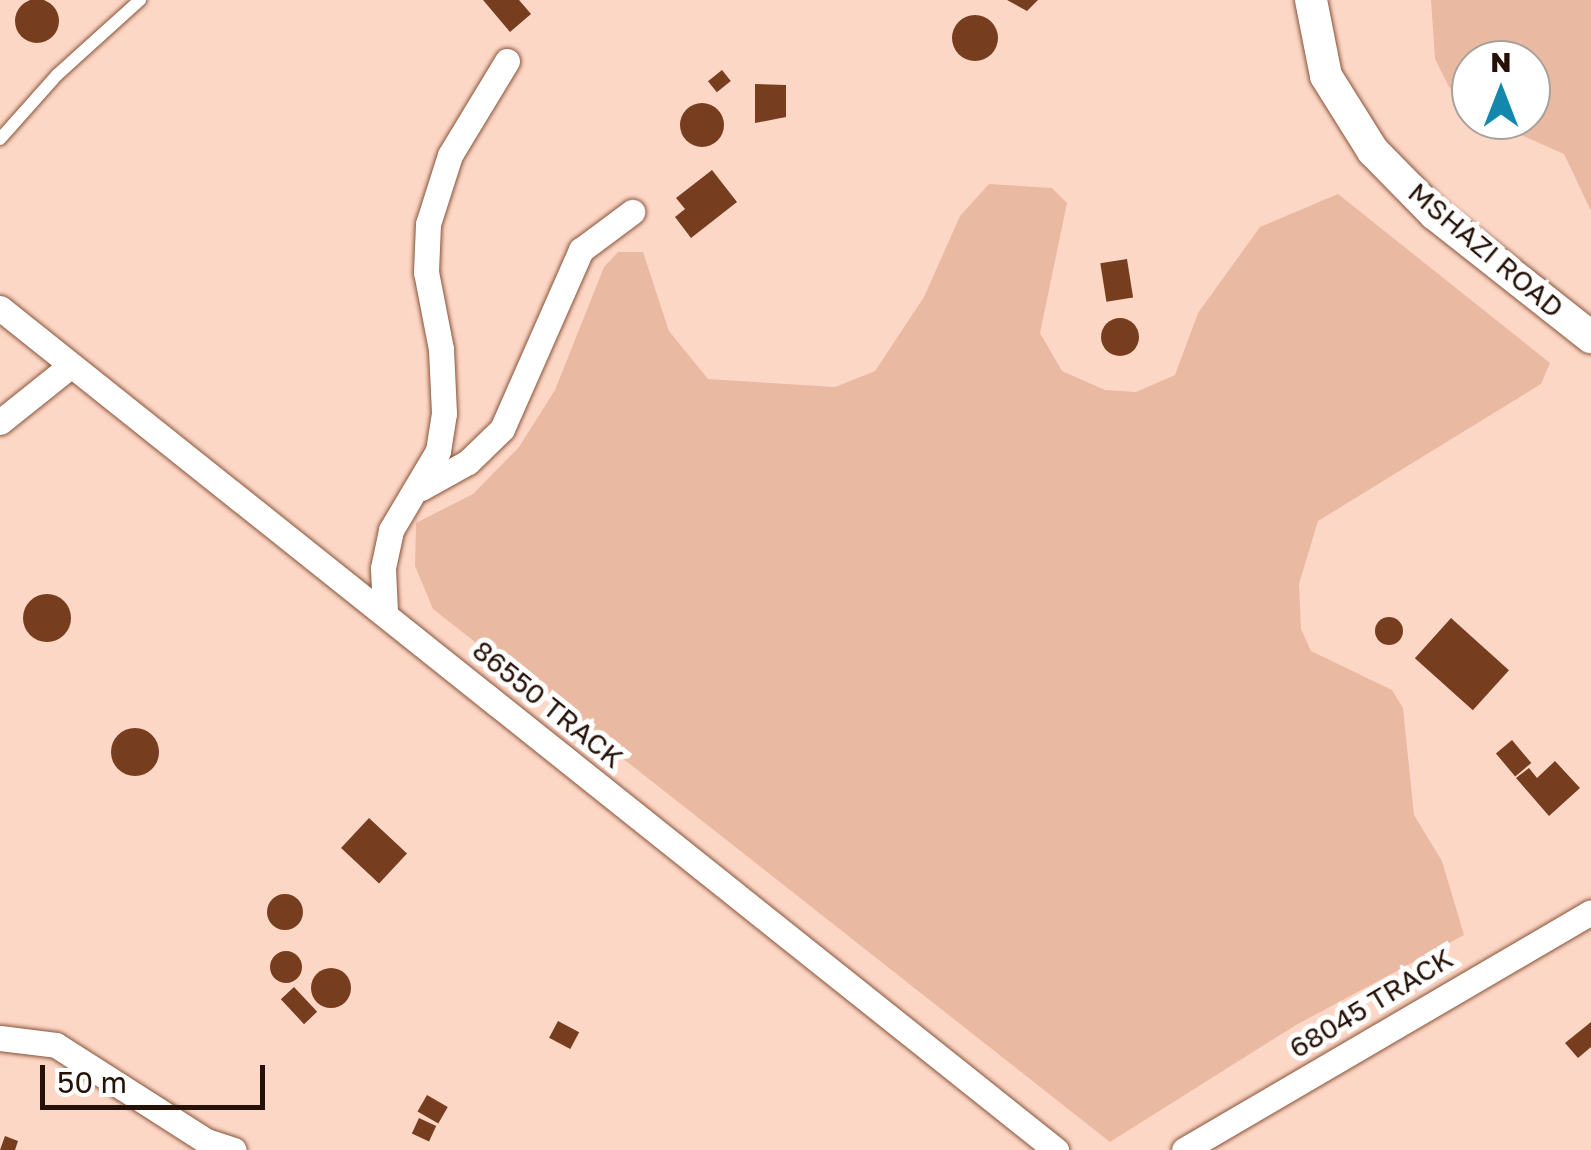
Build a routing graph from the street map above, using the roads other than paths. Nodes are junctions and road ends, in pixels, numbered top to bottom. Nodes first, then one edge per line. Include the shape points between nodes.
1 (140, 0) edge
2 (1312, 0) edge
3 (507, 61) dead end
4 (0, 139) edge
5 (632, 212) dead end
6 (0, 308) edge
7 (1591, 337) edge
8 (69, 367) junction
9 (0, 422) edge
10 (421, 488) junction
11 (385, 611) junction
12 (1591, 912) edge
13 (0, 1038) edge
14 (234, 1150) edge
15 (1056, 1150) edge
16 (1184, 1150) edge

1 - 4 lane via 57,75
2 - 7 street, MSHAZI ROAD via 1317,53 1338,104 1373,150 1434,214
3 - 10 street via 450,154 428,224 426,272 445,386 438,451
5 - 10 street via 581,250 502,429 468,462
6 - 8 street, 86550 TRACK
8 - 9 street
8 - 11 street, 86550 TRACK
10 - 11 street via 391,530 382,568
11 - 15 street, 86550 TRACK
12 - 16 street, 68045 TRACK
13 - 14 street via 56,1045 206,1141

